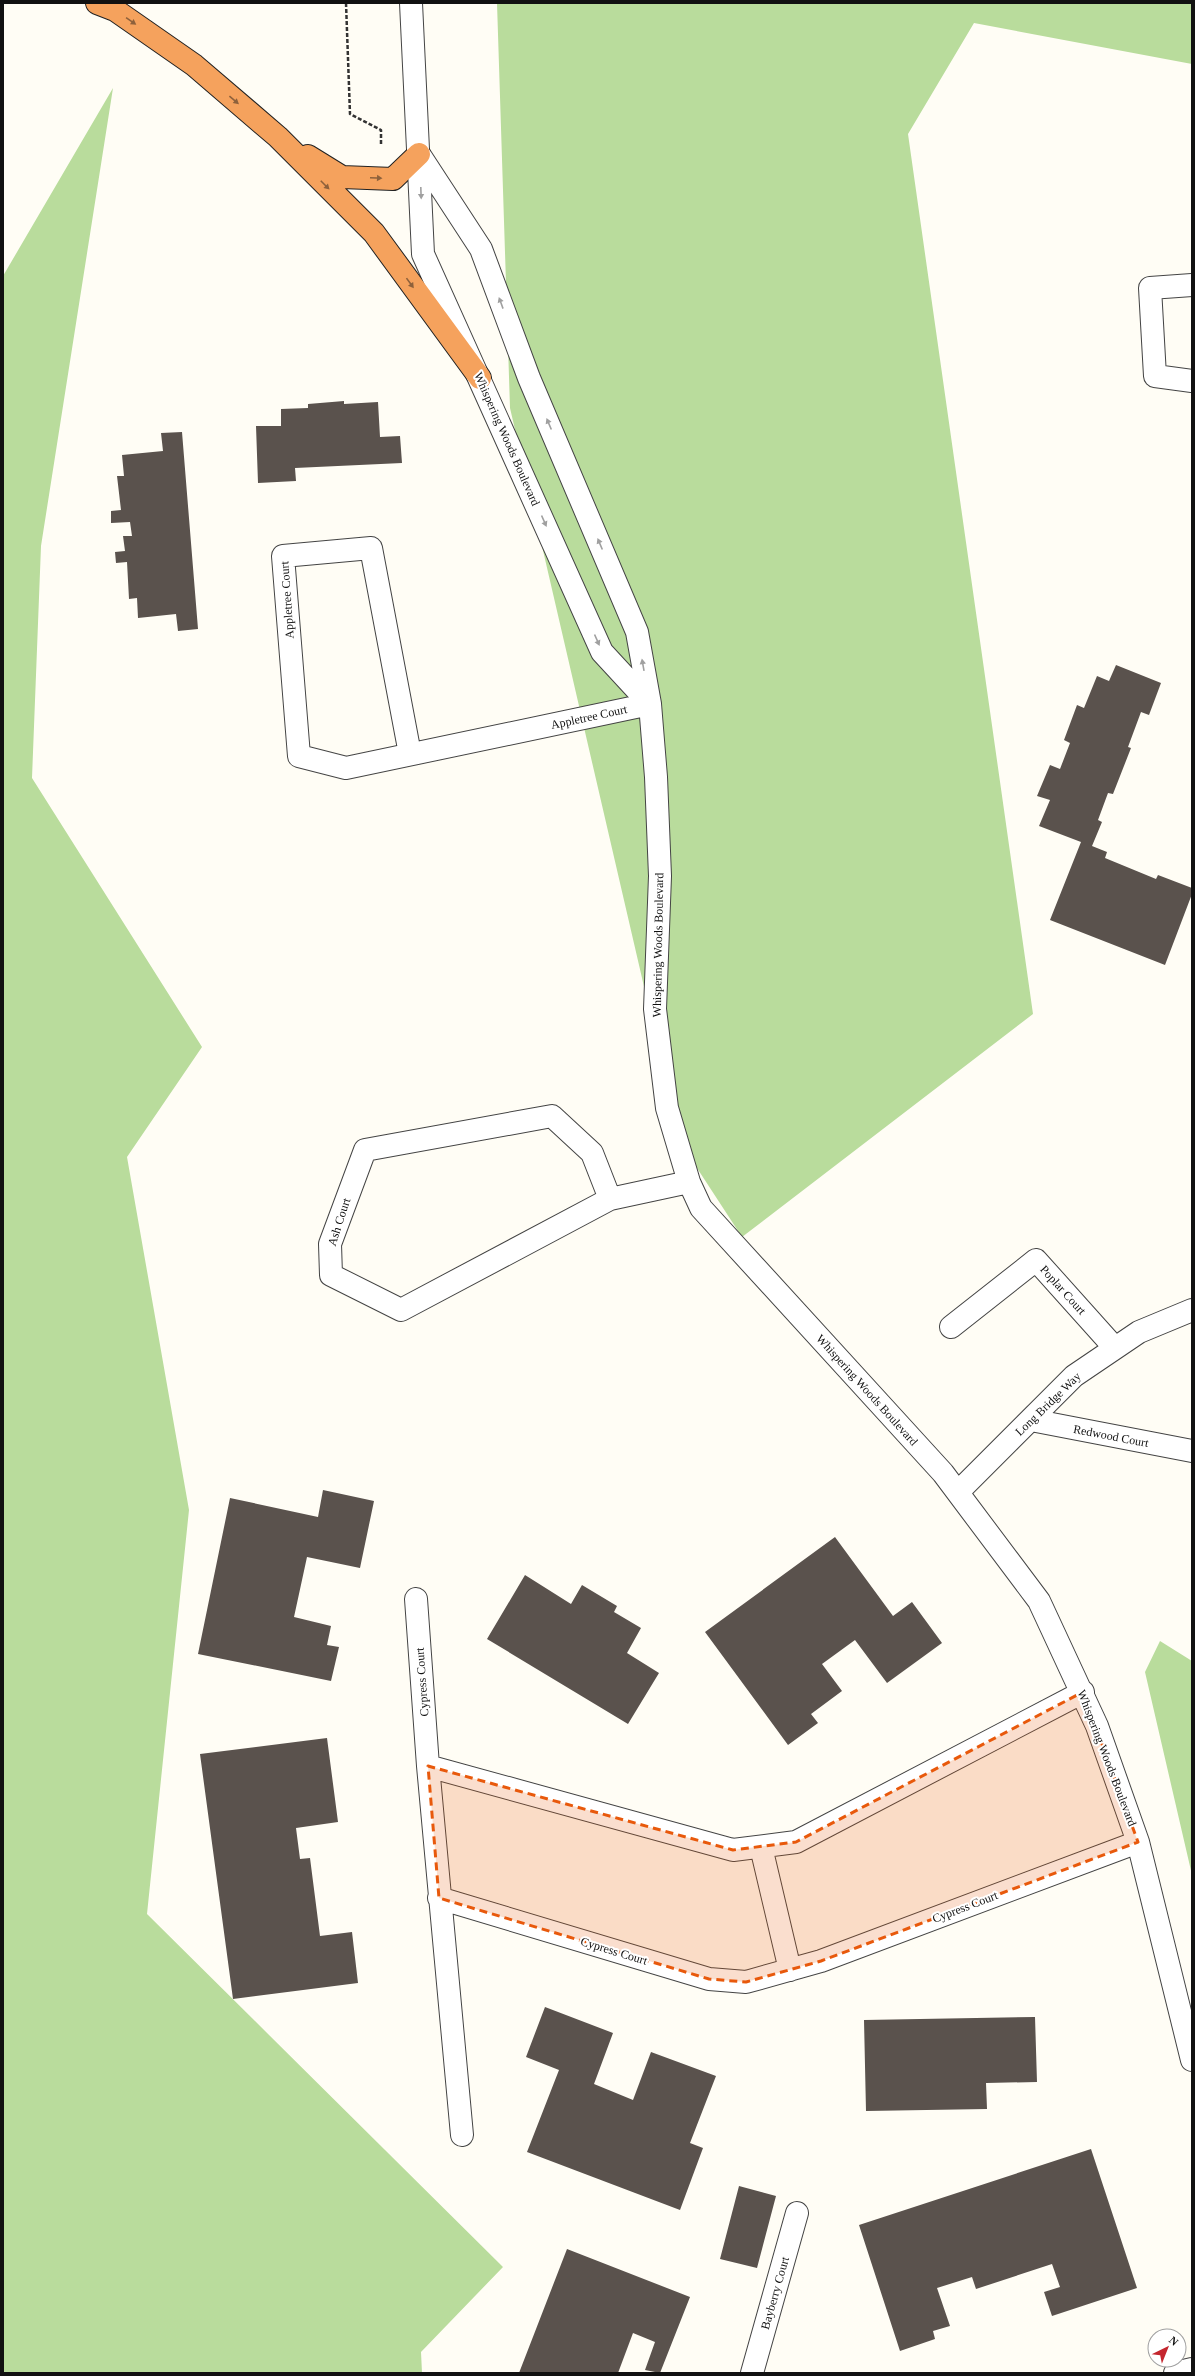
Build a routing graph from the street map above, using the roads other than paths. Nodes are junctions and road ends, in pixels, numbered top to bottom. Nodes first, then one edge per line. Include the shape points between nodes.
1 (96, 3) edge
2 (411, 3) edge
3 (278, 137) junction
4 (419, 154) junction
5 (1192, 285) edge
6 (480, 378) junction
7 (1192, 381) edge
8 (650, 704) junction
9 (410, 754) junction
10 (689, 1182) junction
11 (610, 1198) junction
12 (1192, 1310) edge
13 (951, 1327) dead end
14 (1114, 1347) junction
15 (1030, 1420) junction
16 (1192, 1451) edge
17 (958, 1492) junction
18 (416, 1599) dead end
19 (1083, 1692) junction
20 (428, 1766) junction
21 (1138, 1842) junction
22 (761, 1847) junction
23 (439, 1898) junction
24 (790, 1970) junction
25 (1192, 2060) edge
26 (462, 2135) dead end
27 (797, 2214) dead end
28 (1192, 2369) edge
29 (752, 2373) edge
30 (1175, 2373) edge

1 -> 3 highway via 115,10 194,65
2 - 4 street, Whispering Woods Boulevard
3 -> 4 highway via 342,177 393,179
3 -> 6 highway via 374,233
4 -> 6 street, Whispering Woods Boulevard via 423,254
8 -> 4 street, Whispering Woods Boulevard via 637,632 529,378 481,249
5 - 7 street via 1150,288 1155,376
6 -> 8 street, Whispering Woods Boulevard via 602,652
8 - 9 street, Appletree Court
8 - 10 street, Whispering Woods Boulevard via 660,876 655,1009 667,1108
9 - 9 street, Appletree Court via 346,768 299,756 283,556 371,548
10 - 11 street, Ash Court
10 - 17 street, Whispering Woods Boulevard via 701,1208
11 - 11 street, Ash Court via 401,1310 331,1275 330,1244 365,1150 552,1116 592,1153
12 - 14 street, Long Bridge Way via 1139,1332
13 - 14 street, Poplar Court via 1036,1260
14 - 15 street, Long Bridge Way via 1074,1376
15 - 16 street, Redwood Court
15 - 17 street, Long Bridge Way
17 - 19 street, Whispering Woods Boulevard via 1039,1601
18 - 20 street, Cypress Court
19 - 21 street, Whispering Woods Boulevard
19 - 22 street via 796,1842
20 - 22 street via 732,1850
20 - 23 street, Cypress Court
21 - 24 street, Cypress Court via 821,1961
21 - 25 street, Whispering Woods Boulevard
22 - 24 street
23 - 24 street, Cypress Court via 709,1979 746,1982
23 - 26 street, Cypress Court
27 - 29 street, Bayberry Court
28 - 30 street

